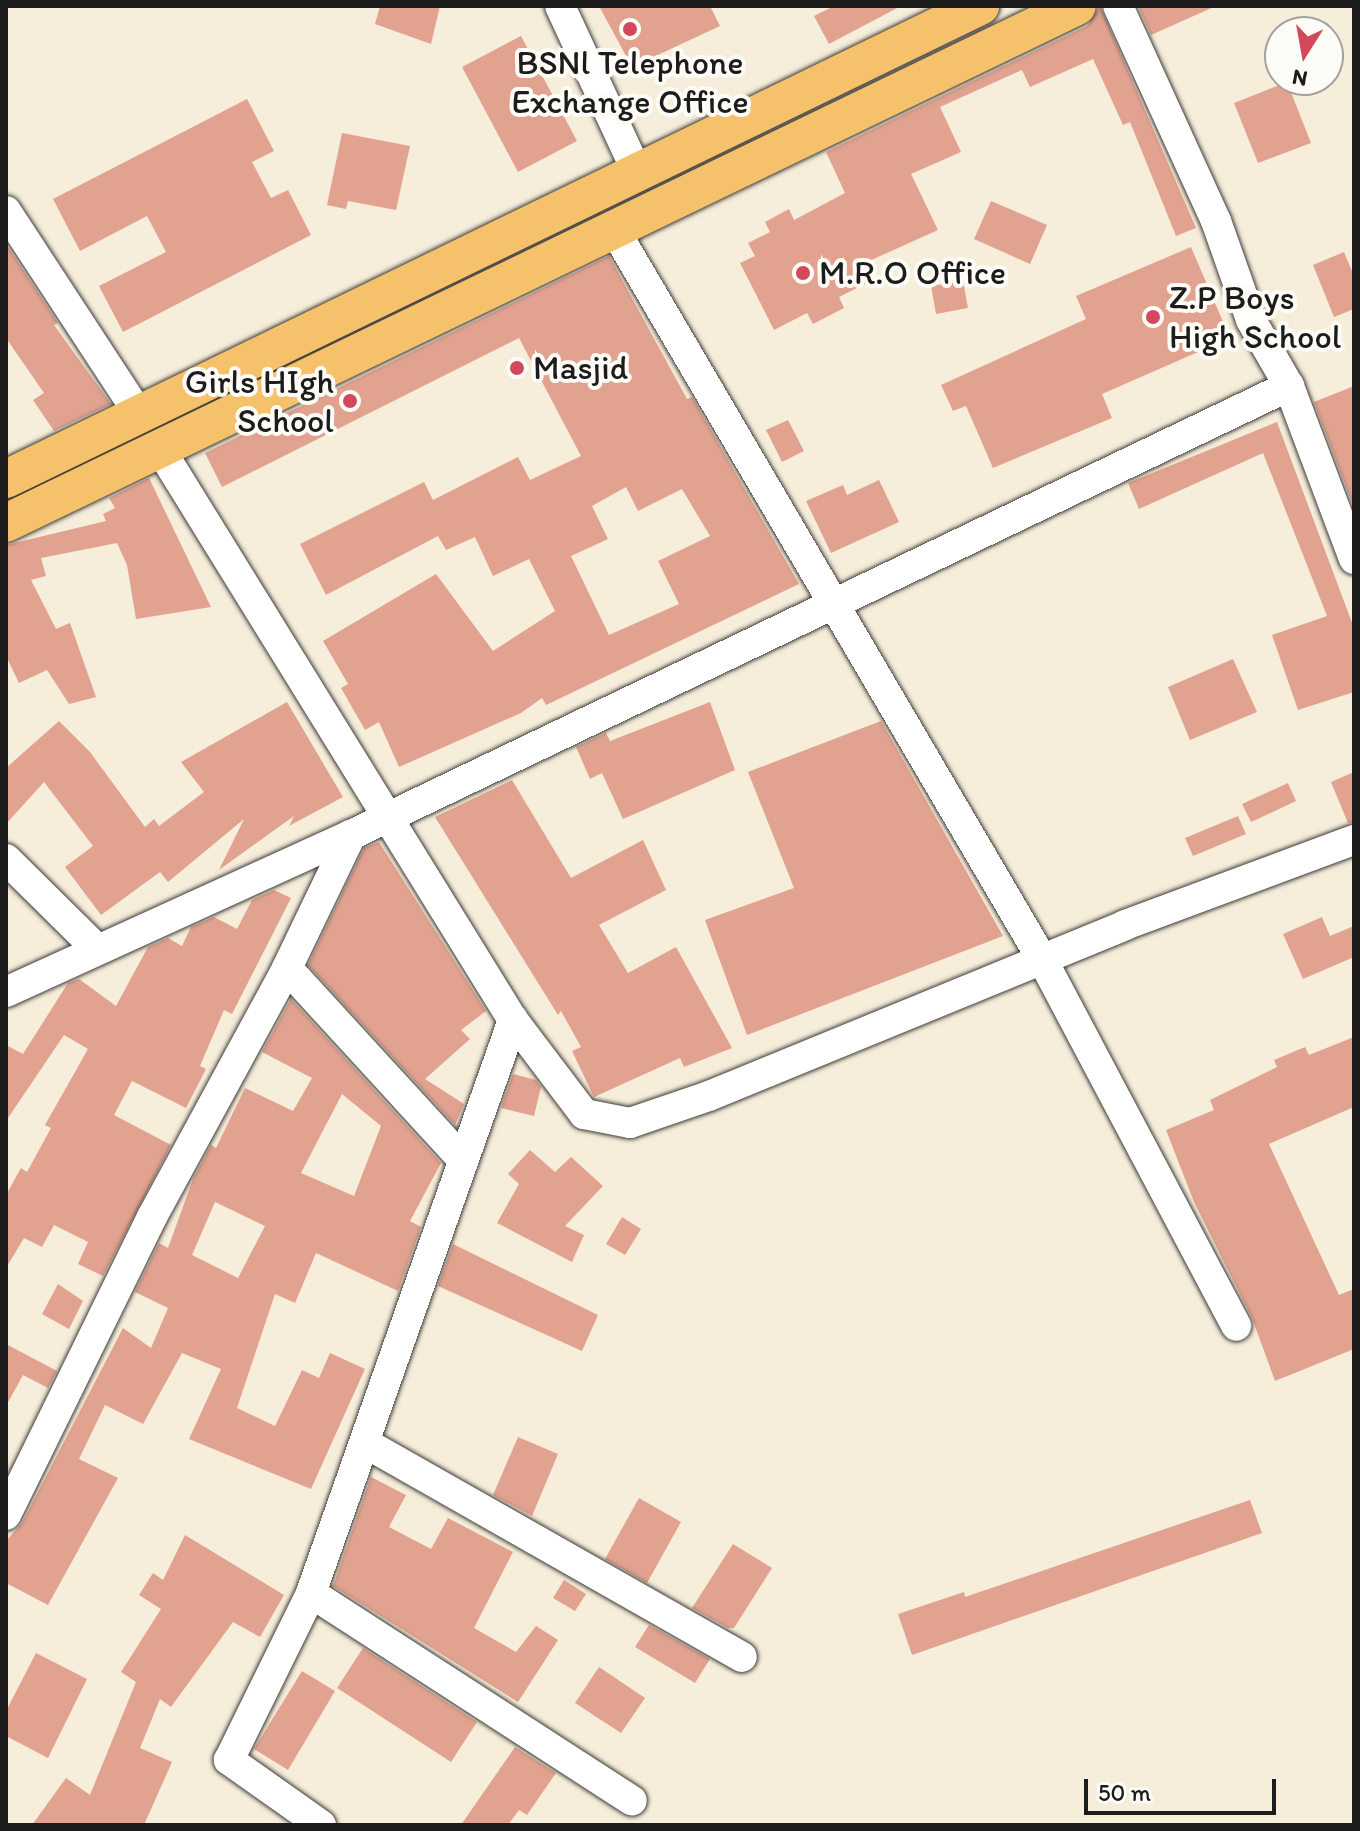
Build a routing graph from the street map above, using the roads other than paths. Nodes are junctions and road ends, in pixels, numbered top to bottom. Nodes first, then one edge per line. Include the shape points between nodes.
1 (560, 6) edge
2 (980, 6) edge
3 (1077, 6) edge
4 (1118, 6) edge
5 (776, 105) junction
6 (794, 142) junction
7 (637, 172) junction
8 (6, 211) edge
9 (614, 229) junction
10 (244, 364) junction
11 (1289, 386) junction
12 (260, 400) junction
13 (139, 414) junction
14 (160, 449) junction
15 (6, 479) edge
16 (6, 523) edge
17 (1354, 559) edge
18 (835, 604) junction
19 (389, 815) junction
20 (351, 835) junction
21 (1354, 840) edge
22 (6, 859) edge
23 (98, 950) junction
24 (1042, 959) junction
25 (287, 968) junction
26 (6, 992) edge
27 (513, 1020) junction
28 (461, 1158) junction
29 (1236, 1326) dead end
30 (367, 1444) junction
31 (6, 1515) edge
32 (311, 1593) junction
33 (742, 1657) dead end
34 (632, 1801) dead end
35 (321, 1825) edge

1 - 7 street
2 - 5 main road
3 - 6 main road
4 - 11 street via 1216,221 1251,320
5 - 6 main road
5 - 7 main road
6 - 9 main road
7 - 10 main road
8 - 13 street
9 - 12 main road
9 - 18 street
10 - 12 main road
10 - 13 main road
11 - 17 street
11 - 18 street
12 - 14 main road
13 - 15 main road
14 - 16 main road
14 - 19 street
18 - 19 street
18 - 24 street
19 - 20 street
19 - 27 street
20 - 23 street
20 - 25 street
21 - 24 street
22 - 23 street
23 - 26 street
24 - 27 street via 630,1123 584,1114
24 - 29 street
25 - 28 street
25 - 31 street via 152,1217
27 - 28 street
28 - 30 street
30 - 32 street
30 - 33 street
32 - 34 street
32 - 35 street via 229,1760

